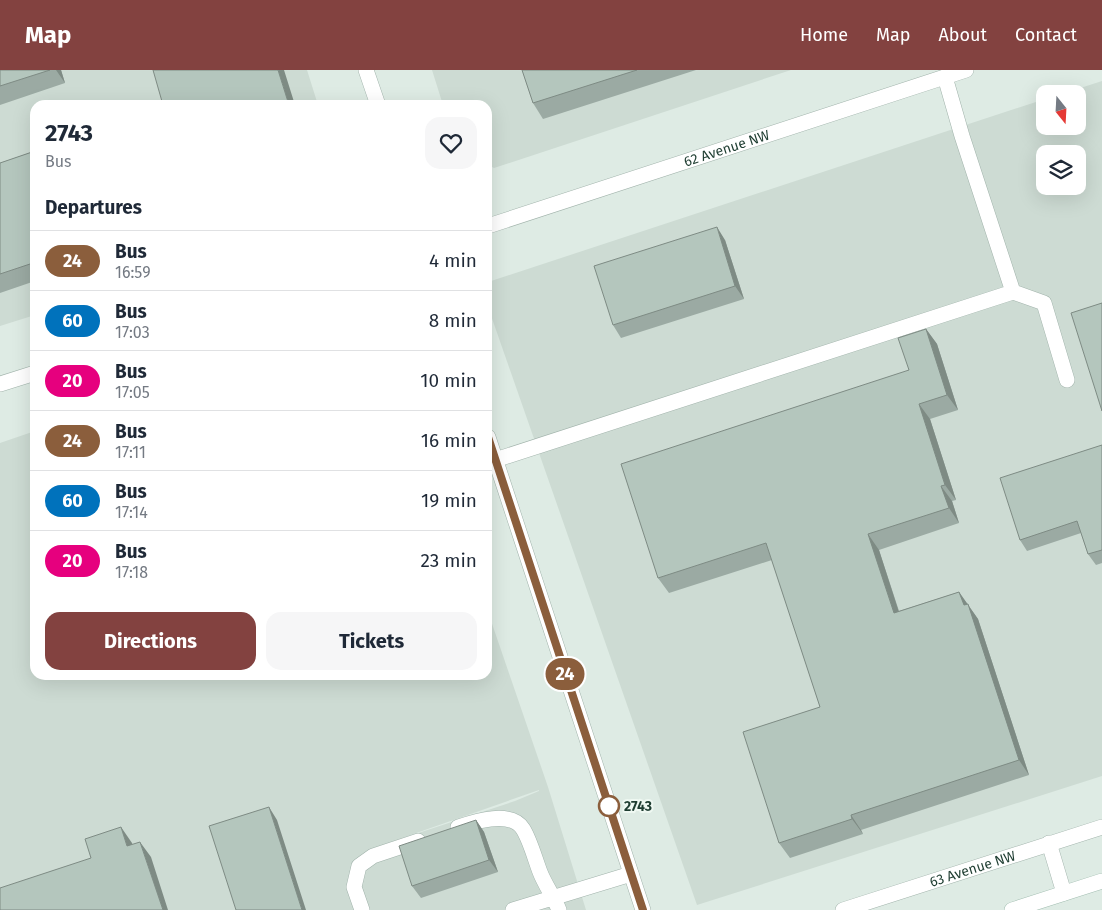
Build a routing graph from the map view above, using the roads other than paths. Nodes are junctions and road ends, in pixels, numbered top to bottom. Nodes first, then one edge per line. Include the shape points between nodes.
1 (366, 70) edge
2 (966, 70) edge
3 (945, 77) junction
4 (376, 100) edge
5 (492, 225) edge
6 (1014, 292) junction
7 (30, 375) edge
8 (1067, 380) dead end
9 (0, 384) edge
10 (492, 450) edge
11 (495, 460) junction
12 (1102, 827) edge
13 (448, 831) edge
14 (429, 837) edge
15 (1049, 843) junction
16 (631, 874) junction
17 (1102, 881) edge
18 (1064, 893) junction
19 (557, 904) edge
20 (517, 909) edge
21 (362, 910) edge
22 (643, 910) edge
23 (843, 910) edge
24 (1012, 910) edge

1 - 4 street
2 - 3 street, 62 Avenue NW
3 - 5 street, 62 Avenue NW
3 - 6 street
6 - 8 street via 1044,303
6 - 11 street
7 - 9 street
10 - 11 street
11 - 16 street
12 - 15 street, 63 Avenue NW
13 - 19 street via 475,821 507,818 522,828
14 - 21 street via 373,856 359,866 354,886
15 - 18 street
15 - 23 street, 63 Avenue NW
16 - 19 street
16 - 22 street
17 - 18 street
18 - 24 street
19 - 20 street

